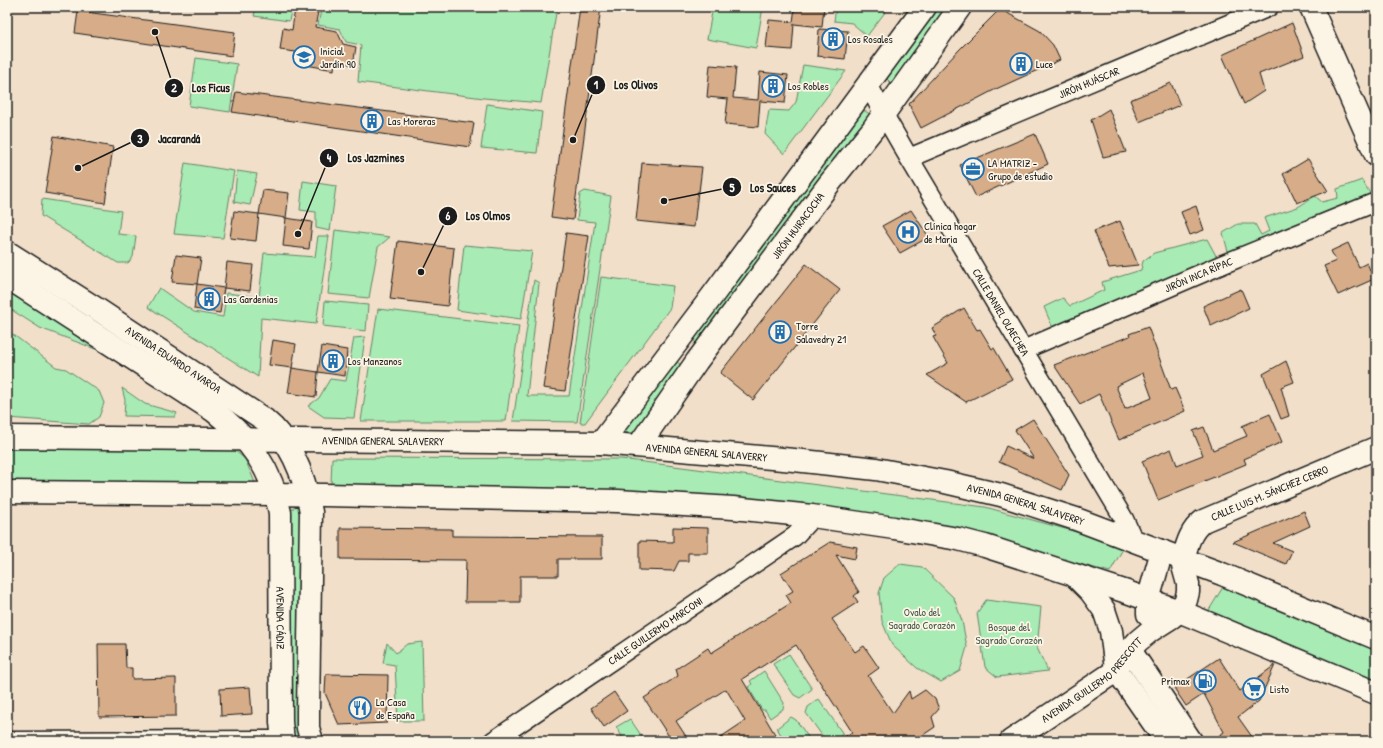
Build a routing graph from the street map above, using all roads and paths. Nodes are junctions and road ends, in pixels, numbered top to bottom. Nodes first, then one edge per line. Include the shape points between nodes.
1 (925, 7) edge
2 (960, 7) edge
3 (1269, 7) edge
4 (1311, 7) edge
5 (868, 84) junction
6 (883, 113) junction
7 (1376, 155) edge
8 (909, 158) junction
9 (1376, 202) edge
10 (7, 252) edge
11 (7, 277) edge
12 (100, 311) junction
13 (88, 329) junction
14 (676, 344) junction
15 (1022, 350) junction
16 (697, 361) junction
17 (7, 437) edge
18 (246, 440) junction
19 (284, 440) junction
20 (601, 443) junction
21 (639, 446) junction
22 (1376, 448) edge
23 (7, 492) edge
24 (276, 494) junction
25 (308, 495) junction
26 (812, 516) junction
27 (1134, 541) junction
28 (1162, 551) junction
29 (1183, 559) junction
30 (1075, 576) junction
31 (1148, 600) junction
32 (1179, 611) junction
33 (1150, 631) junction
34 (1376, 638) edge
35 (1130, 650) junction
36 (1116, 669) junction
37 (1376, 693) edge
38 (7, 741) edge
39 (283, 741) edge
40 (312, 741) edge
41 (493, 741) edge
42 (1011, 741) edge
43 (1166, 741) edge
44 (1191, 741) edge

1 - 5 main road
2 - 6 main road, JIRÓN HUIRACOCHA
3 - 8 street, JIRÓN HUÁSCAR
4 - 7 main road
5 - 6 street, CALLE DANIEL OLAECHEA
5 - 14 main road
6 - 8 street, CALLE DANIEL OLAECHEA
6 - 16 main road, JIRÓN HUIRACOCHA
8 - 15 street, CALLE DANIEL OLAECHEA
9 - 15 street, JIRÓN INCA RÍPAC via 1221,264
10 - 12 main road, AVENIDA EDUARDO AVAROA
11 - 13 main road, AVENIDA EDUARDO AVAROA
12 - 13 main road
12 - 19 main road, AVENIDA EDUARDO AVAROA via 265,420
13 - 18 main road, AVENIDA EDUARDO AVAROA via 214,411
14 - 16 main road
14 - 20 main road
15 - 27 street, CALLE DANIEL OLAECHEA via 1124,519
16 - 21 main road, JIRÓN HUIRACOCHA
17 - 18 main road, AVENIDA GENERAL SALAVERRY
18 - 19 main road, AVENIDA GENERAL SALAVERRY
18 - 24 main road, AVENIDA EDUARDO AVAROA via 264,467
19 - 20 main road, AVENIDA GENERAL SALAVERRY
19 - 25 main road, AVENIDA EDUARDO AVAROA via 299,467
20 - 21 main road, AVENIDA GENERAL SALAVERRY
21 - 27 main road, AVENIDA GENERAL SALAVERRY via 876,469 945,482 1001,495
22 - 29 main road, CALLE LUIS M. SÁNCHEZ CERRO via 1203,521 1193,532
23 - 24 main road
24 - 25 main road
24 - 39 main road, AVENIDA CÁDIZ via 281,521
25 - 26 main road via 618,500
25 - 40 main road via 311,520 308,720
26 - 30 main road via 958,539
26 - 41 street, CALLE GUILLERMO MARCONI via 795,536
27 - 28 main road, AVENIDA GENERAL SALAVERRY
28 - 29 main road, AVENIDA GENERAL SALAVERRY
28 - 31 main road, AVENIDA GUILLERMO PRESCOTT
29 - 32 main road, AVENIDA GUILLERMO PRESCOTT via 1188,592
29 - 34 main road, AVENIDA GENERAL SALAVERRY
30 - 31 main road
30 - 36 main road via 1104,610 1111,631
31 - 32 main road
31 - 33 main road, AVENIDA GUILLERMO PRESCOTT
32 - 33 main road, AVENIDA GUILLERMO PRESCOTT
32 - 37 main road
33 - 35 main road, AVENIDA GUILLERMO PRESCOTT
35 - 36 main road, AVENIDA GUILLERMO PRESCOTT
35 - 44 main road
36 - 42 main road, AVENIDA GUILLERMO PRESCOTT
36 - 43 main road
38 - 39 street

